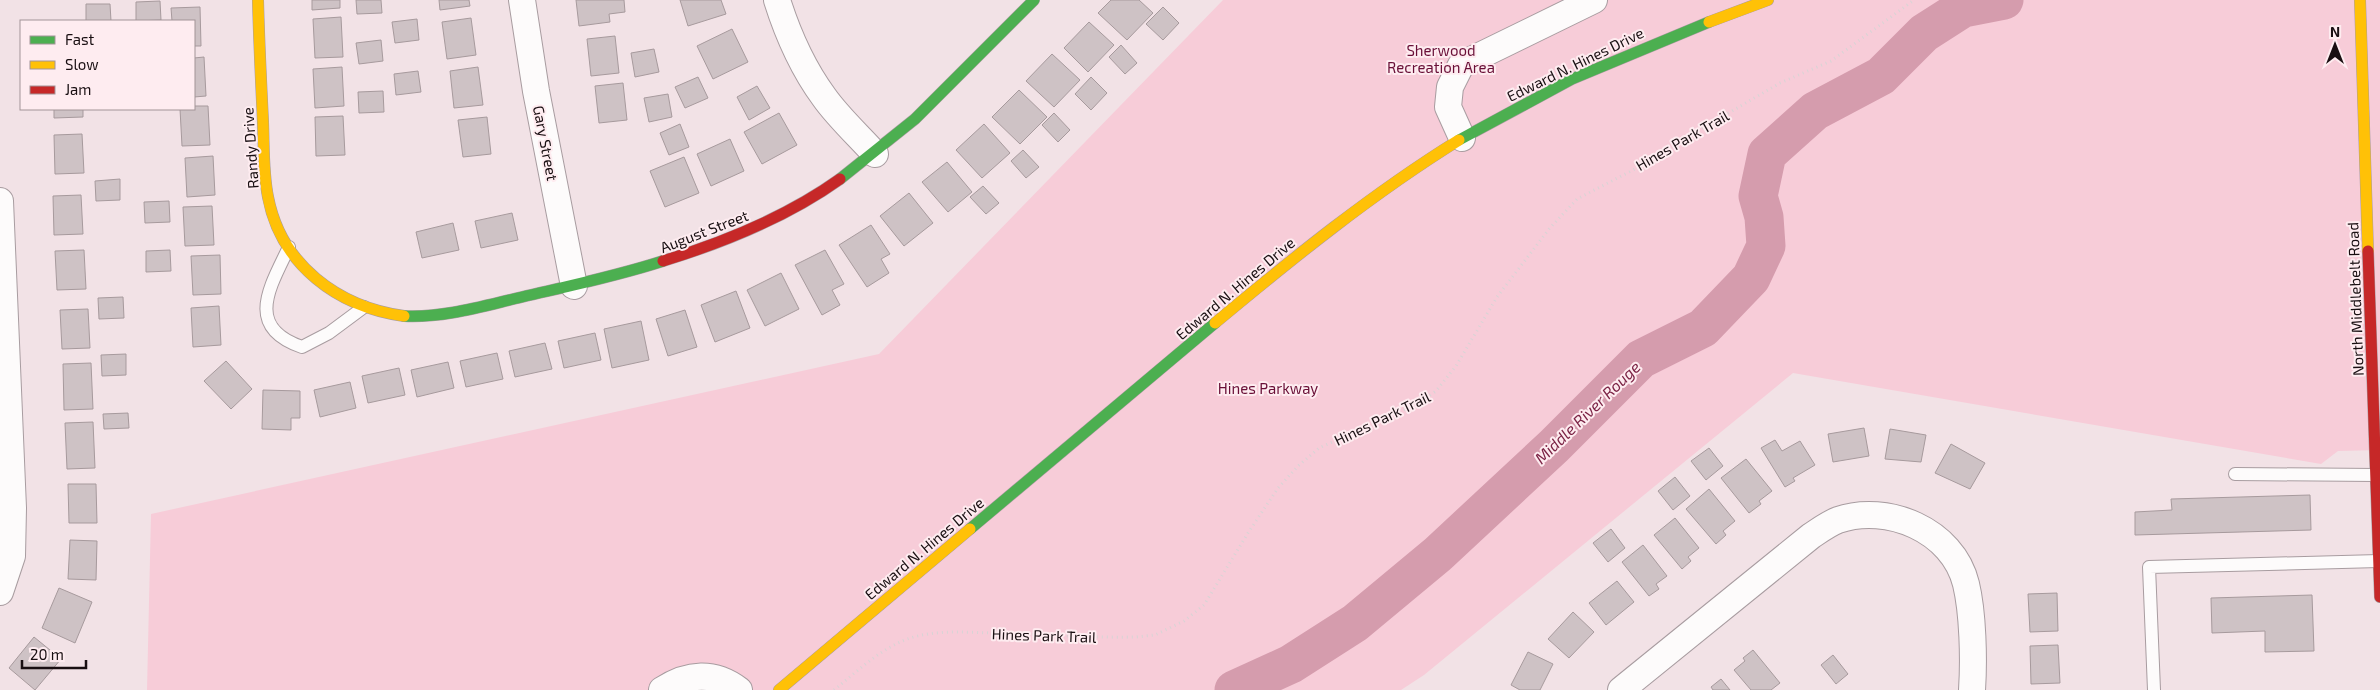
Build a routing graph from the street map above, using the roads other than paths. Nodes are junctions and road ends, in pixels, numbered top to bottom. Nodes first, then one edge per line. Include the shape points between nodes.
1 (258, 0) edge
2 (522, 0) edge
3 (777, 0) edge
4 (1034, 0) edge
5 (1594, 0) edge
6 (2360, 0) edge
7 (1753, 2) edge
8 (1462, 138) junction
9 (875, 154) junction
10 (0, 201) edge
11 (289, 247) junction
12 (318, 279) joint
13 (574, 286) junction
14 (364, 308) junction
15 (2235, 474) dead end
16 (2376, 475) junction
17 (2379, 515) edge
18 (2379, 561) junction
19 (1, 590) edge
20 (2380, 597) edge
21 (662, 690) edge
22 (739, 690) edge
23 (779, 690) edge
24 (1622, 690) edge
25 (1972, 690) edge
26 (2154, 690) edge

1 - 11 street, Randy Drive via 267,189 275,224
2 - 13 street, Gary Street via 536,91
3 - 9 street via 790,37 811,78
4 - 9 street, August Street via 949,89
5 - 8 street via 1461,65 1450,87 1448,107
6 - 16 street, North Middlebelt Road
7 - 8 street, Edward N. Hines Drive via 1577,76
8 - 23 street, Edward N. Hines Drive via 1378,193 1300,252
9 - 13 street, August Street via 812,198 732,238 660,264
10 - 19 street via 13,508 12,556
11 - 12 street, Randy Drive via 299,263
11 - 14 lane via 266,300 269,325 284,340 302,346 329,333
12 - 14 street, August Street
13 - 14 street, August Street via 428,315 394,314
15 - 16 lane
16 - 17 street, North Middlebelt Road
17 - 18 street, North Middlebelt Road
18 - 20 street, North Middlebelt Road
18 - 26 lane via 2149,567
21 - 22 street via 674,682 700,675
24 - 25 street via 1811,536 1837,520 1870,515 1894,517 1916,525 1943,544 1956,561 1966,582 1970,608

